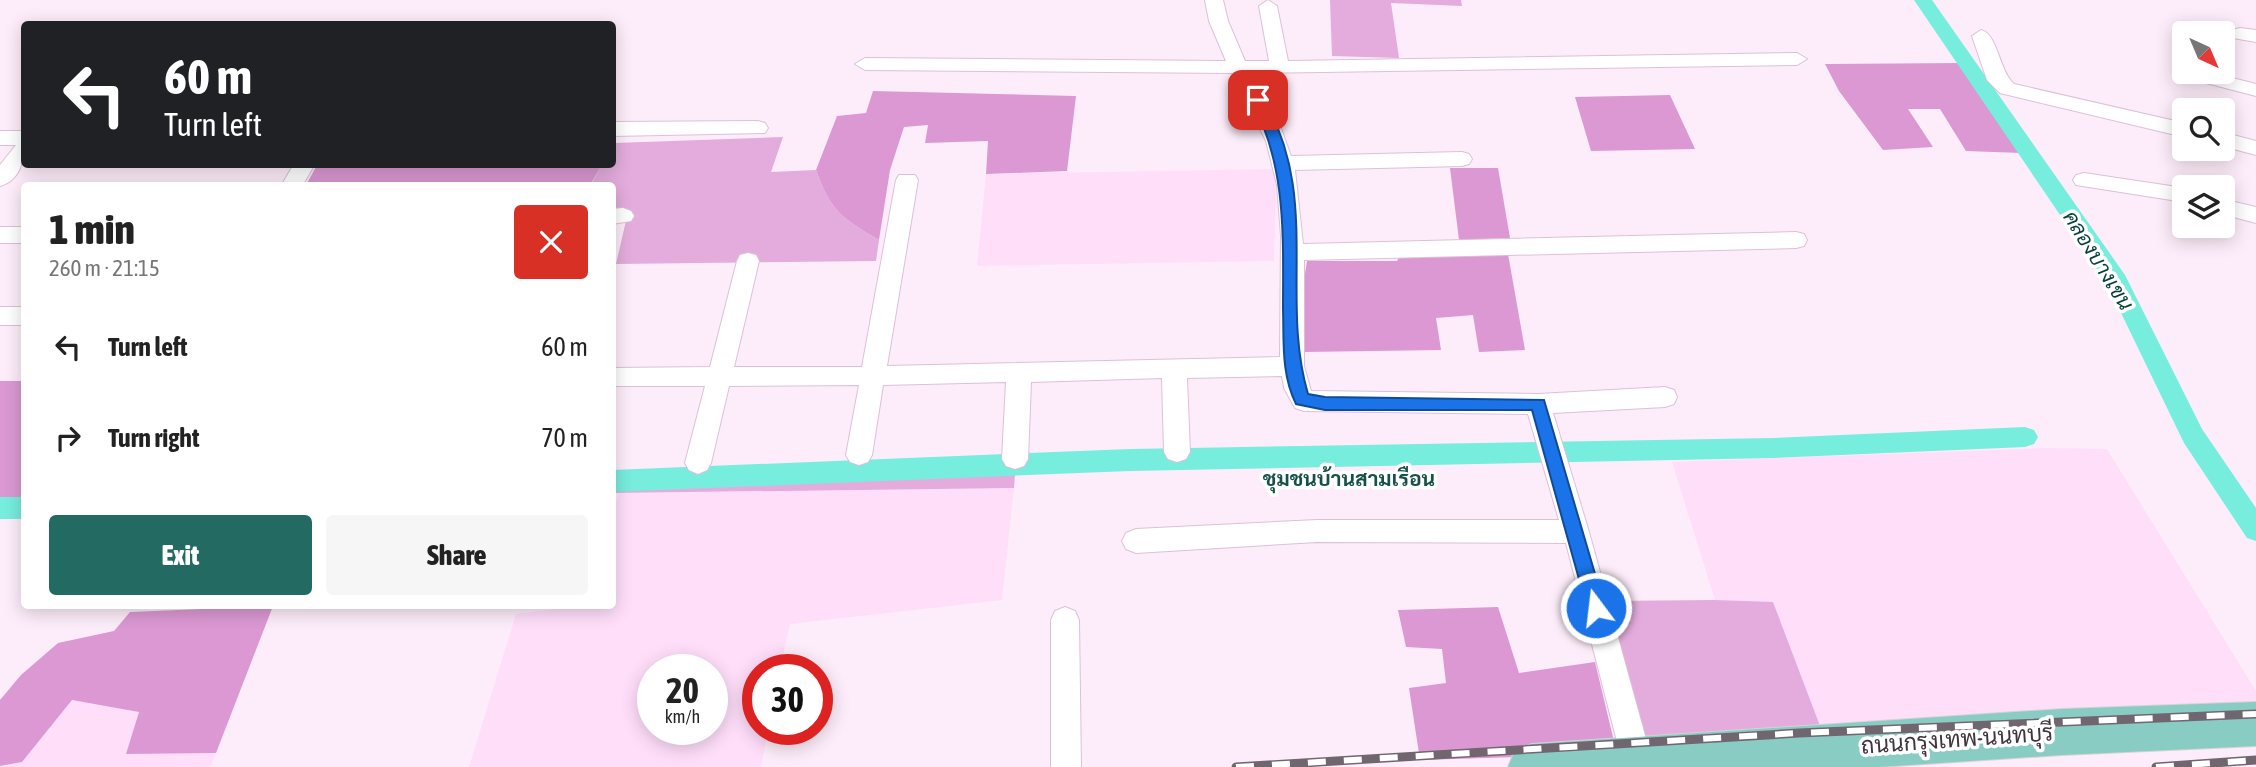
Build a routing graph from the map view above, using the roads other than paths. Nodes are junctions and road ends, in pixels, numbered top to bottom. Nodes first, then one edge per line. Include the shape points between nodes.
1 (1214, 0) edge
2 (1268, 6) dead end
3 (1981, 36) dead end
4 (1797, 59) dead end
5 (865, 64) dead end
6 (1239, 67) junction
7 (1280, 67) junction
8 (2233, 84) edge
9 (2256, 90) edge
10 (2172, 127) edge
11 (758, 128) dead end
12 (616, 129) edge
13 (0, 138) edge
14 (21, 138) edge
15 (2235, 142) edge
16 (2256, 148) edge
17 (21, 153) edge
18 (1462, 159) dead end
19 (1283, 163) junction
20 (0, 179) edge
21 (907, 180) dead end
22 (2084, 180) dead end
23 (2172, 192) edge
24 (2235, 209) edge
25 (2256, 215) edge
26 (21, 234) edge
27 (0, 235) edge
28 (1796, 240) dead end
29 (1290, 252) junction
30 (748, 261) dead end
31 (0, 316) edge
32 (21, 316) edge
33 (1292, 366) junction
34 (1174, 368) junction
35 (1019, 373) junction
36 (873, 376) junction
37 (616, 377) edge
38 (719, 377) junction
39 (1665, 397) dead end
40 (1538, 404) junction
41 (1177, 452) dead end
42 (859, 455) dead end
43 (1015, 459) dead end
44 (698, 463) dead end
45 (1576, 532) junction
46 (1136, 541) dead end
47 (1065, 621) dead end
48 (2256, 724) edge
49 (1637, 761) junction
50 (1066, 767) edge
51 (1532, 767) edge

1 - 6 street via 1217,24
2 - 7 street
3 - 10 street via 1997,80 2007,89
4 - 7 street
5 - 6 street
6 - 7 street
6 - 19 street via 1267,117
8 - 9 street
11 - 12 street
13 - 14 street
15 - 16 street
17 - 20 street
18 - 19 street
19 - 29 street
21 - 36 street
22 - 23 street
24 - 25 street
26 - 27 street
28 - 29 street
29 - 33 street
30 - 38 street
31 - 32 street
33 - 34 street
33 - 40 street via 1296,388 1306,402
34 - 35 street
34 - 41 street
35 - 36 street
35 - 43 street
36 - 38 street
36 - 42 street
37 - 38 street
38 - 44 street
39 - 40 street
40 - 45 street
45 - 46 street via 1317,531
45 - 49 street
47 - 50 street
48 - 49 main road, ถนนกรุงเทพ-นนทบุรี via 2062,732
49 - 51 main road, ถนนกรุงเทพ-นนทบุรี

